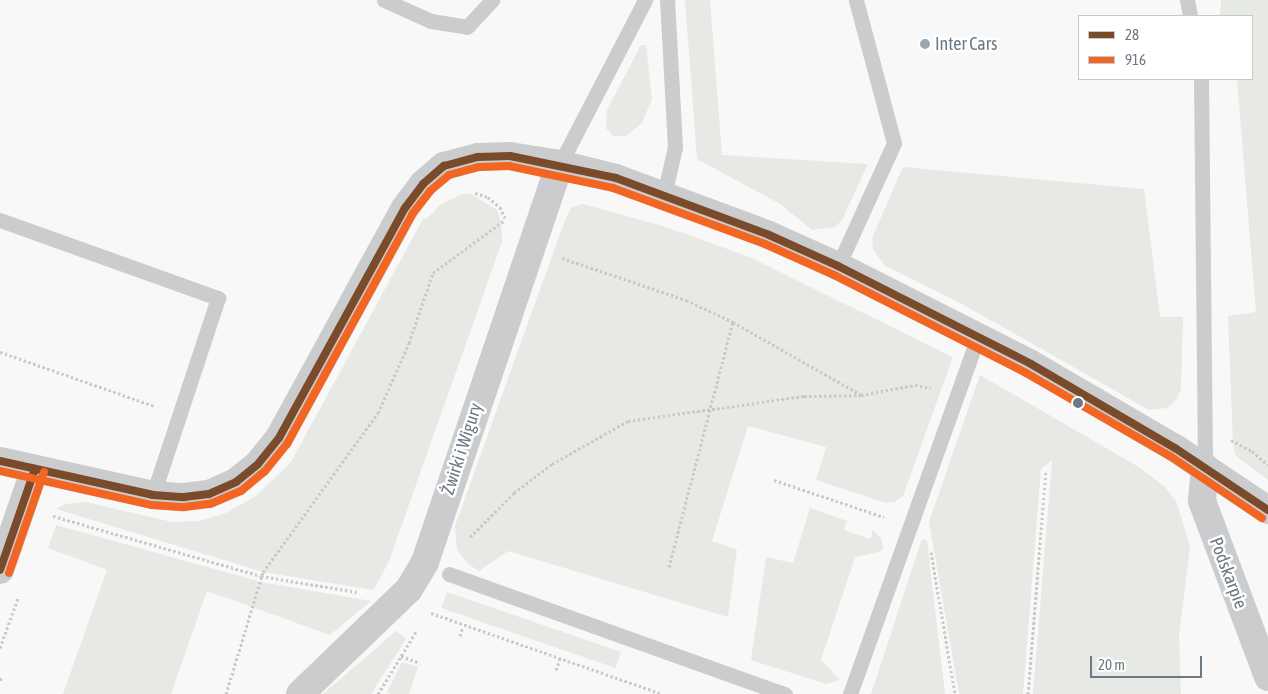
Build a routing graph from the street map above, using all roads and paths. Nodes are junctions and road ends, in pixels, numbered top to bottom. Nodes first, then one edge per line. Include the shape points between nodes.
1 (384, 0) edge
2 (492, 0) edge
3 (645, 0) edge
4 (667, 0) edge
5 (856, 0) edge
6 (1187, 0) edge
7 (1190, 15) edge
8 (1201, 80) edge
9 (560, 164) junction
10 (466, 190) dead end
11 (664, 195) junction
12 (506, 219) junction
13 (0, 220) edge
14 (506, 226) dead end
15 (535, 230) junction
16 (838, 266) junction
17 (733, 322) junction
18 (978, 336) junction
19 (0, 352) edge
20 (957, 393) junction
21 (861, 395) junction
22 (711, 408) junction
23 (178, 414) junction
24 (1206, 427) junction
25 (0, 461) edge
26 (1268, 465) edge
27 (1205, 467) junction
28 (35, 469) junction
29 (1046, 471) dead end
30 (774, 480) dead end
31 (153, 495) junction
32 (1268, 510) edge
33 (51, 515) dead end
34 (910, 526) junction
35 (669, 567) dead end
36 (0, 570) edge
37 (449, 574) junction
38 (261, 576) junction
39 (366, 593) dead end
40 (428, 612) junction
41 (424, 618) dead end
42 (421, 624) dead end
43 (463, 626) junction
44 (460, 636) dead end
45 (401, 656) junction
46 (560, 660) junction
47 (420, 663) dead end
48 (556, 670) dead end
49 (1268, 677) edge
50 (226, 694) edge
51 (300, 694) edge
52 (378, 694) edge
53 (661, 694) edge
54 (785, 694) edge
55 (850, 694) edge
56 (955, 694) edge
57 (1028, 694) edge

1 - 2 lane via 432,21 467,27
3 - 9 lane
4 - 11 lane via 675,147
5 - 16 lane via 894,143
6 - 7 lane
8 - 24 lane
9 - 11 street
9 - 15 street, Żwirki i Wigury
9 - 31 street via 510,156 478,157 444,166 423,184 405,208 279,438 258,464 236,482 209,494 184,497
10 - 12 path via 488,197 500,207
11 - 16 street via 769,234
12 - 14 path
12 - 15 path
12 - 38 path via 434,273 409,343 378,413
13 - 23 lane via 218,298
15 - 17 path via 552,236 547,253 686,300
15 - 51 street, Żwirki i Wigury via 425,562 409,589
16 - 18 street
17 - 21 path
17 - 22 path
18 - 20 lane
18 - 27 street via 1100,403
19 - 23 path
20 - 21 path via 915,384
20 - 34 lane
21 - 22 path via 804,396
22 - 35 path
22 - 37 path via 628,421 589,440 514,493 472,536 452,548
23 - 31 lane
24 - 26 path via 1252,451
24 - 27 lane
25 - 28 street
27 - 32 street
27 - 49 street, Podskarpie via 1202,501
28 - 31 street
28 - 36 street
29 - 57 path
30 - 34 path
33 - 38 path
34 - 55 lane
34 - 56 path via 927,532
37 - 40 path
37 - 54 lane
38 - 39 path
38 - 50 path
40 - 41 path
40 - 43 path
42 - 45 path
43 - 44 path
43 - 46 path
45 - 47 path
45 - 52 path
46 - 48 path
46 - 53 path

